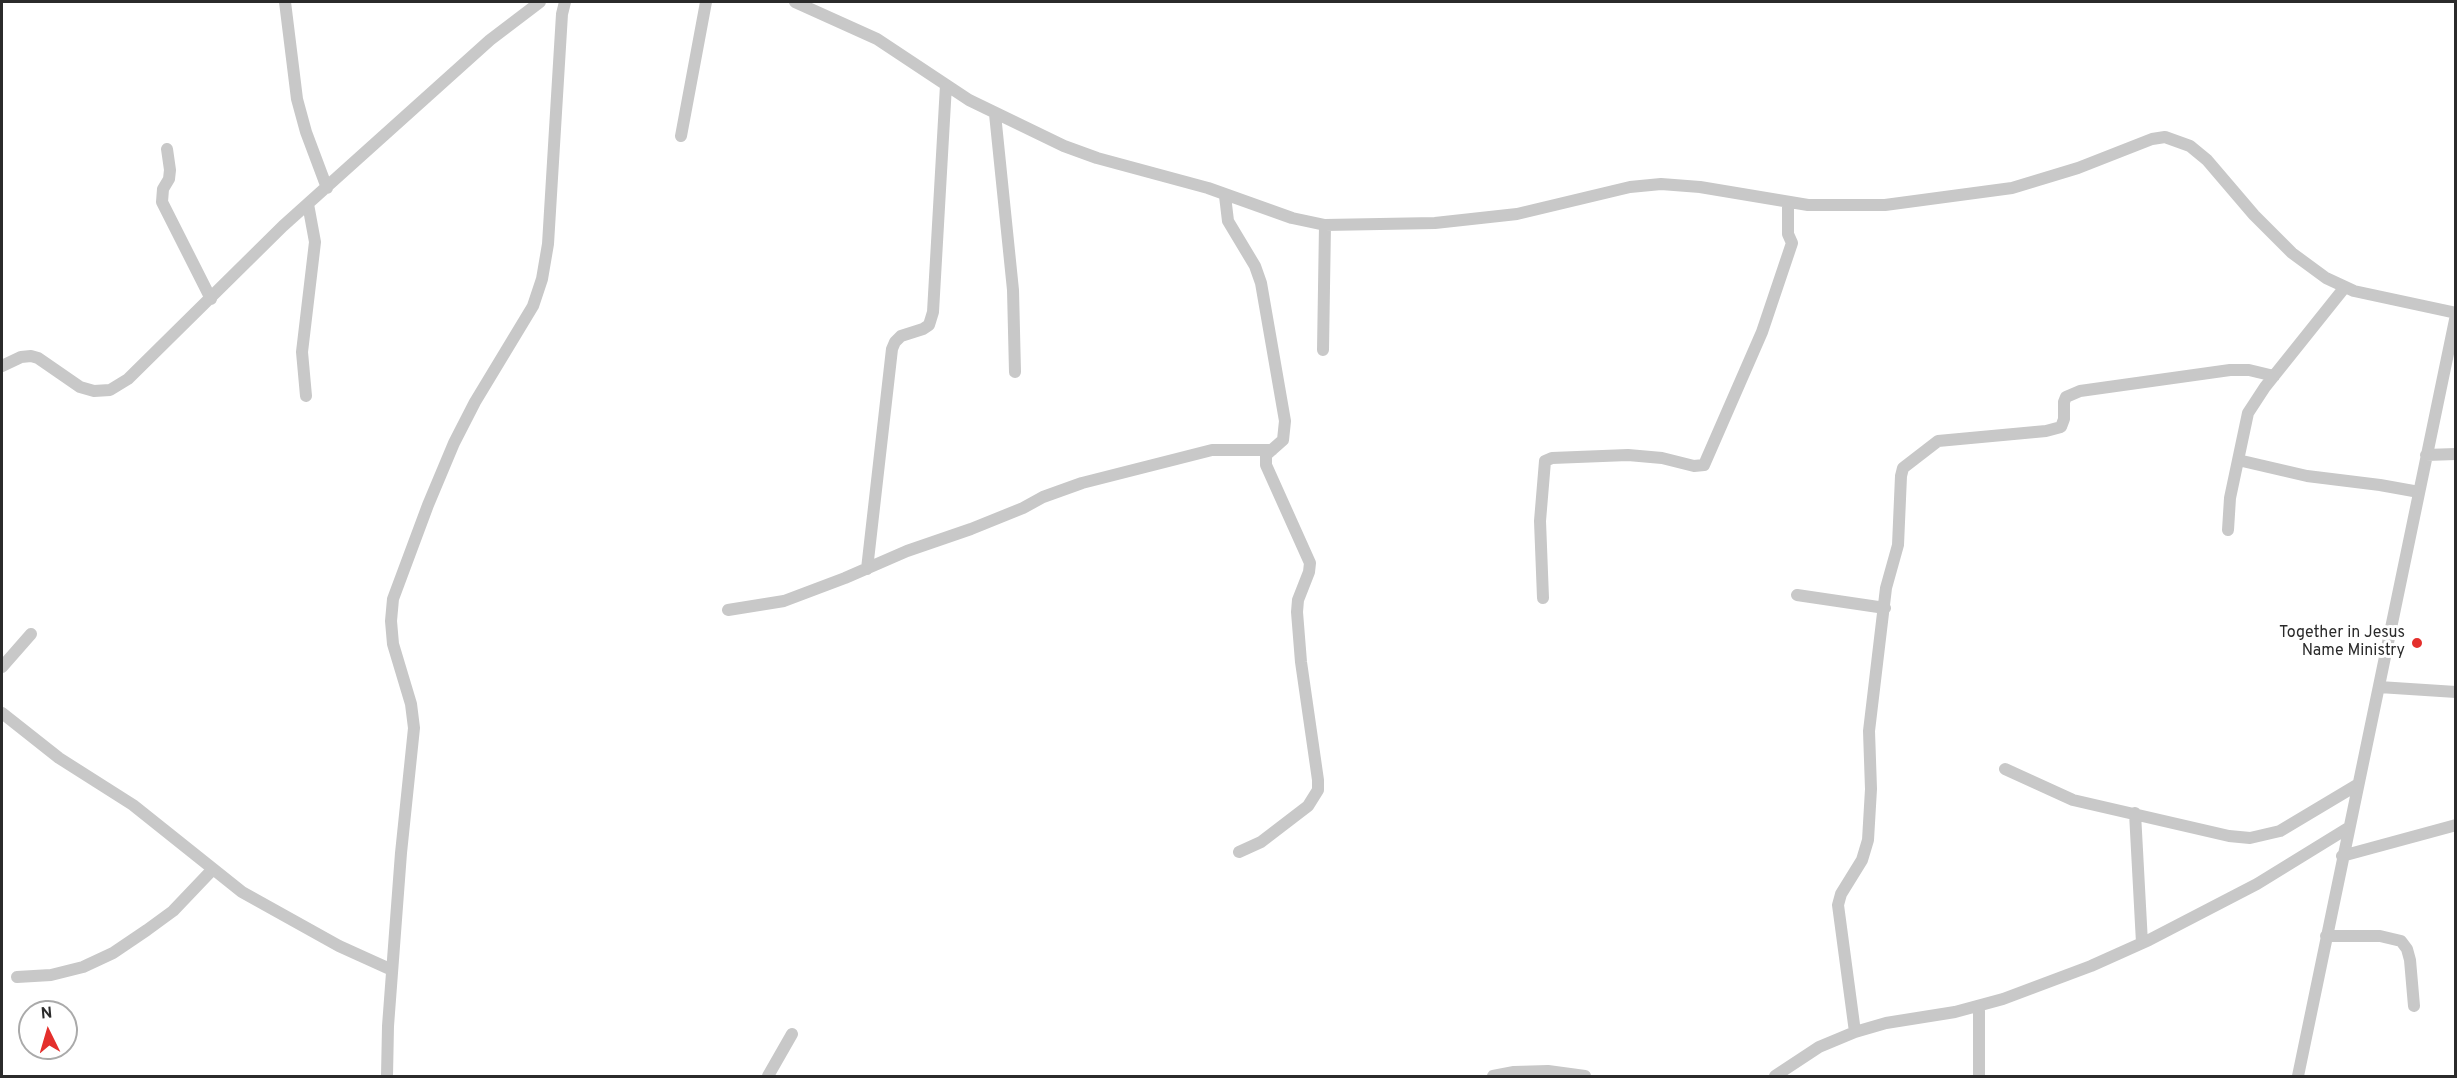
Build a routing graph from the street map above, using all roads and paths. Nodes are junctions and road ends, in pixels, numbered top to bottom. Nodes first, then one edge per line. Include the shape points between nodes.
1 (285, 2) edge
2 (540, 2) edge
3 (565, 2) edge
4 (706, 2) edge
5 (795, 2) edge
6 (946, 85) junction
7 (995, 114) junction
8 (681, 136) dead end
9 (167, 148) dead end
10 (327, 188) junction
11 (1225, 196) junction
12 (1788, 202) junction
13 (308, 204) junction
14 (1325, 225) junction
15 (2345, 286) junction
16 (211, 299) junction
17 (2456, 314) edge
18 (1323, 350) dead end
19 (2, 366) edge
20 (1015, 372) dead end
21 (2274, 376) junction
22 (306, 396) dead end
23 (1272, 450) junction
24 (2456, 454) edge
25 (2426, 455) junction
26 (2238, 460) junction
27 (2419, 492) junction
28 (2228, 530) dead end
29 (867, 569) junction
30 (1797, 595) dead end
31 (1543, 598) dead end
32 (1885, 608) junction
33 (728, 610) dead end
34 (31, 634) dead end
35 (2, 667) edge
36 (2379, 687) junction
37 (2456, 692) edge
38 (2, 713) edge
39 (2005, 769) dead end
40 (2357, 784) junction
41 (2135, 813) junction
42 (2456, 825) edge
43 (2348, 828) junction
44 (1239, 852) dead end
45 (2342, 856) junction
46 (213, 869) junction
47 (2326, 936) junction
48 (2142, 943) junction
49 (393, 970) junction
50 (17, 977) dead end
51 (1978, 1006) junction
52 (2414, 1006) dead end
53 (1855, 1032) junction
54 (792, 1034) dead end
55 (387, 1077) edge
56 (768, 1077) edge
57 (1493, 1077) edge
58 (1585, 1077) edge
59 (1775, 1077) edge
60 (1979, 1077) edge
61 (2298, 1077) edge

1 - 10 street via 297,99
2 - 10 street via 490,40
3 - 49 street via 548,244 542,279 533,306 454,443 393,599 393,645 414,728
4 - 8 street
5 - 6 street via 877,39
6 - 7 street
6 - 29 street via 933,312 929,325 902,336 892,349
7 - 11 street via 1097,158
7 - 20 street via 1013,290
9 - 16 street via 170,170 162,202
10 - 13 street
11 - 14 street
11 - 23 street via 1228,221 1261,283 1285,421 1282,440
12 - 14 street via 1661,184 1630,187 1517,214 1435,223
12 - 15 street via 1886,205 2012,188 2165,137 2190,146 2292,253 2326,278
12 - 31 street via 1788,234 1792,243 1762,332 1704,465 1628,455 1545,461 1540,521
13 - 16 street
13 - 22 street via 315,242 302,352
14 - 18 street
15 - 17 street
15 - 21 street
16 - 19 street via 128,379 110,390 80,387 31,356
17 - 25 street
21 - 26 street via 2248,413
21 - 32 street via 2230,370 2080,391 2066,397 2061,427 1938,441 1911,460 1900,476 1898,545 1886,588
23 - 29 street via 1212,450 1082,483
23 - 44 street via 1266,455 1266,465 1310,563 1298,612 1317,790 1308,806 1261,842
24 - 25 street
25 - 27 street
26 - 27 street via 2307,476
26 - 28 street
27 - 36 street
29 - 33 street via 784,601
30 - 32 street
32 - 53 street via 1869,731 1868,840 1838,905
34 - 35 street
36 - 37 street
36 - 40 street
38 - 46 street via 59,758 133,806
39 - 41 street via 2073,800
40 - 41 street via 2280,831 2250,838
40 - 43 street
41 - 48 street
42 - 45 street
43 - 45 street
43 - 48 street via 2257,884
45 - 47 street
46 - 49 street via 242,892 299,926
46 - 50 street via 173,911 113,952 83,967 51,975
47 - 52 street via 2380,936 2401,941 2410,960
47 - 61 street
48 - 51 street via 2091,966
49 - 55 street
51 - 53 street
51 - 60 street
53 - 59 street via 1819,1047
54 - 56 street
57 - 58 street via 1548,1071

